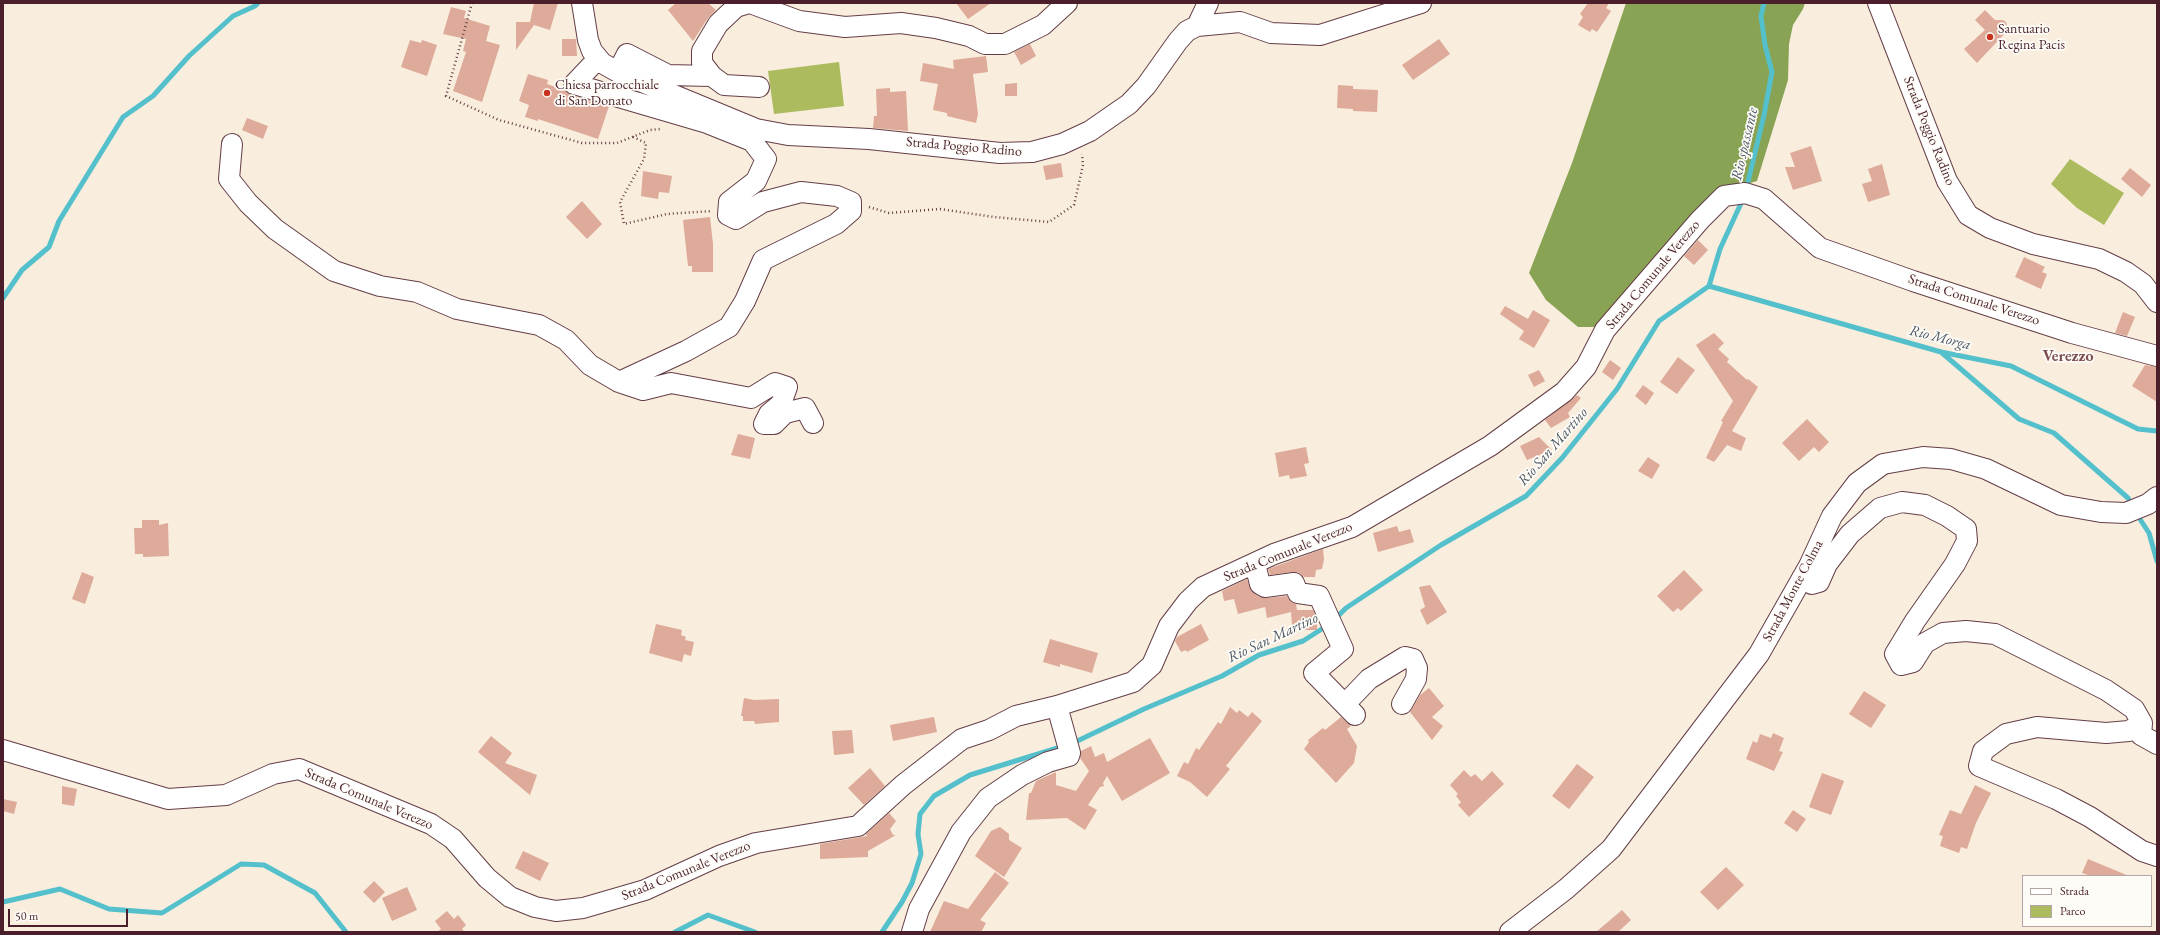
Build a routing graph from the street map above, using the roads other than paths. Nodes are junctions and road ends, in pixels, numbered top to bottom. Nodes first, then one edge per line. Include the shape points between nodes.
1 (582, 3) edge
2 (749, 3) edge
3 (1067, 3) edge
4 (1208, 3) edge
5 (1421, 3) edge
6 (1878, 3) edge
7 (1197, 26) junction
8 (591, 66) dead end
9 (618, 72) junction
10 (712, 76) junction
11 (759, 87) dead end
12 (713, 118) junction
13 (232, 144) dead end
14 (2157, 302) edge
15 (2157, 356) edge
16 (619, 382) junction
17 (813, 422) dead end
18 (2152, 500) edge
19 (1246, 567) junction
20 (1802, 578) junction
21 (1402, 704) dead end
22 (1057, 706) junction
23 (2142, 723) junction
24 (2157, 744) edge
25 (3, 750) edge
26 (2157, 856) edge
27 (912, 932) edge
28 (1510, 932) edge

1 - 9 street, Strada Poggio Radino via 592,51 602,63
2 - 3 street via 799,21 845,26 901,23 969,36 985,44 1005,44 1043,25
2 - 10 street via 736,7 718,24 702,51 702,63
4 - 7 street
5 - 7 street, Strada Poggio Radino via 1320,35 1271,32 1240,22
6 - 14 street, Strada Poggio Radino via 1947,181 1968,214 1990,228 2033,244 2099,259 2126,272 2143,284
7 - 12 street, Strada Poggio Radino via 1178,40 1146,86 1129,104 1081,135 1062,144 1032,152 1000,153 869,138 788,135
8 - 12 street via 574,84
9 - 10 street via 627,54 668,75
9 - 12 street, Strada Poggio Radino
10 - 11 street via 724,85
12 - 16 street via 752,142 766,159 756,181 730,202 728,215 736,219 763,202 801,192 836,196 851,202 851,210 836,224 763,260 744,301 728,327 686,351
13 - 16 street via 229,179 248,203 275,229 334,271 380,286 417,292 457,309 539,325 566,340 590,365
15 - 19 street, Strada Comunale Verezzo via 2072,333 1820,248 1773,206 1745,194 1724,196 1700,220 1605,330 1586,367 1564,392 1484,450 1352,527 1274,554
16 - 17 street via 644,390 671,383 751,398 775,383 786,387 781,404 769,414 764,424 774,424 785,413 805,408
18 - 20 street, Strada Monte Colma via 2126,514 2101,512 2061,505 1986,469 1951,459 1923,457 1884,464 1857,483 1832,516
19 - 21 street via 1256,568 1260,584 1265,587 1294,583 1298,592 1319,596 1343,649 1314,673 1350,710 1369,679 1405,657 1413,659 1417,668 1416,679
19 - 22 street, Strada Comunale Verezzo via 1204,587 1188,601 1169,626 1152,665 1133,682
20 - 23 street via 1812,584 1819,582 1827,564 1850,534 1880,508 1902,502 1925,505 1966,529 1967,541 1955,564 1895,654 1901,665 1913,662 1925,643 1943,633 1966,631 1995,634 2106,690 2134,709
20 - 28 street, Strada Monte Colma via 1759,654 1611,849 1566,889
22 - 25 street, Strada Comunale Verezzo via 1016,716 989,730 962,739 903,785 858,826 756,843 719,856 645,890 583,908 556,911 535,907 510,897 487,878 453,839 431,824 299,769 273,774 226,794 168,799
22 - 27 street via 1069,756 1048,762 1022,775 988,798 962,832 919,910
23 - 24 street via 2141,735
23 - 26 street via 2129,731 2106,733 2037,727 2006,734 1983,751 1979,766 2056,799 2090,817 2142,851

